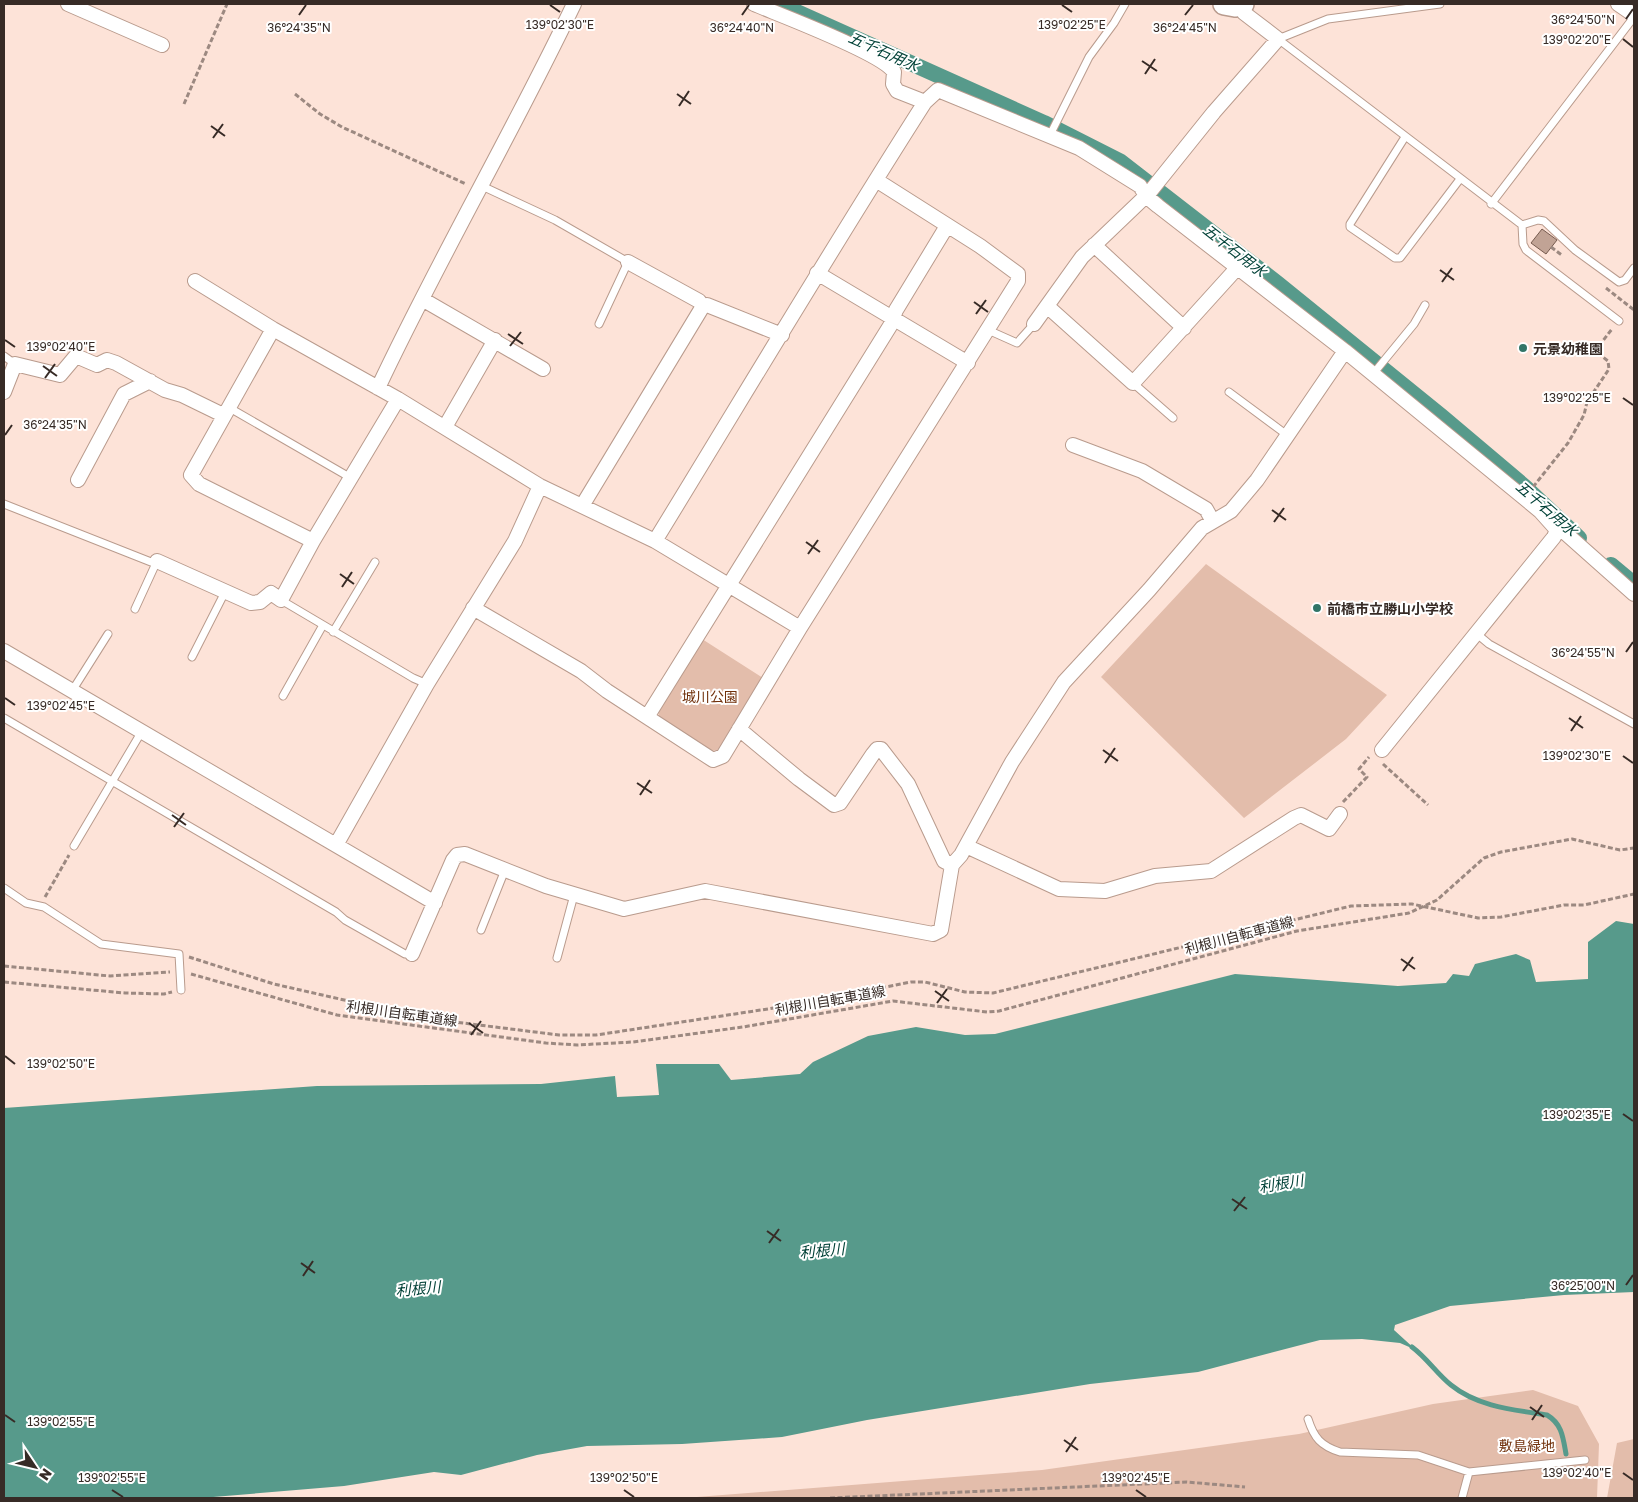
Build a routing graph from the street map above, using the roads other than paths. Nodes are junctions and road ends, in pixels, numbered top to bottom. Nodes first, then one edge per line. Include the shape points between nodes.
1 (68, 4) edge
2 (574, 4) edge
3 (754, 4) edge
4 (1125, 4) edge
5 (1236, 4) edge
6 (1440, 4) edge
7 (1618, 4) edge
8 (1634, 16) edge
9 (1278, 39) junction
10 (162, 45) dead end
11 (925, 102) junction
12 (1050, 135) junction
13 (1405, 138) junction
14 (876, 180) junction
15 (1460, 180) junction
16 (481, 188) junction
17 (1146, 196) junction
18 (1491, 204) junction
19 (1522, 225) junction
20 (947, 226) junction
21 (1094, 245) junction
22 (628, 262) junction
23 (1238, 267) junction
24 (1634, 268) edge
25 (817, 273) junction
26 (195, 281) dead end
27 (422, 299) junction
28 (1425, 305) dead end
29 (703, 306) junction
30 (1047, 306) junction
31 (894, 318) junction
32 (1619, 320) road end
33 (599, 324) dead end
34 (1034, 324) joint
35 (1184, 328) junction
36 (273, 329) junction
37 (988, 330) junction
38 (782, 335) junction
39 (495, 340) junction
40 (1345, 351) junction
41 (9, 360) edge
42 (968, 363) junction
43 (543, 369) dead end
44 (1374, 374) junction
45 (150, 381) junction
46 (1133, 383) junction
47 (378, 388) junction
48 (4, 392) edge
49 (1229, 392) dead end
50 (398, 399) junction
51 (226, 411) junction
52 (1173, 418) dead end
53 (445, 427) junction
54 (1287, 435) junction
55 (1073, 445) dead end
56 (351, 478) junction
57 (78, 480) dead end
58 (540, 486) junction
59 (4, 504) edge
60 (582, 506) junction
61 (1212, 520) junction
62 (1557, 530) junction
63 (313, 541) junction
64 (655, 541) junction
65 (158, 561) junction
66 (376, 562) dead end
67 (729, 584) junction
68 (225, 592) junction
69 (1634, 594) edge
70 (281, 600) junction
71 (473, 608) junction
72 (135, 609) dead end
73 (322, 626) junction
74 (800, 628) junction
75 (333, 632) junction
76 (108, 634) dead end
77 (1477, 634) junction
78 (4, 651) edge
79 (192, 656) dead end
80 (427, 684) junction
81 (72, 690) junction
82 (283, 696) dead end
83 (647, 717) junction
84 (4, 718) edge
85 (1634, 724) edge
86 (739, 729) junction
87 (142, 731) junction
88 (1382, 750) road end
89 (112, 781) junction
90 (1340, 814) road end
91 (336, 845) junction
92 (74, 846) road end
93 (966, 846) junction
94 (952, 865) junction
95 (505, 870) junction
96 (4, 888) edge
97 (574, 895) junction
98 (435, 902) junction
99 (482, 930) dead end
100 (412, 954) joint
101 (557, 958) dead end
102 (180, 990) road end
103 (1308, 1420) dead end
104 (1585, 1460) dead end
105 (1469, 1472) junction
106 (1462, 1498) edge

1 - 10 street
2 - 16 street
3 - 11 street via 849,44 887,64 894,72 893,84 897,91
4 - 12 lane via 1089,57
5 - 9 street
6 - 9 lane via 1328,19
7 - 8 street
8 - 18 lane
9 - 13 lane
9 - 17 street
11 - 12 street via 933,93 944,90
11 - 14 street
12 - 17 street via 1105,163 1140,186
13 - 15 lane
13 - 15 lane via 1350,227 1395,258 1400,258
14 - 20 street
14 - 25 street
15 - 18 lane
16 - 22 lane via 556,220
16 - 27 street
17 - 21 street
17 - 23 street
18 - 19 lane
19 - 24 lane via 1544,221 1575,250 1619,282 1625,280
19 - 32 lane via 1526,250
20 - 31 street
20 - 37 street via 1018,274 1018,281
21 - 30 street
21 - 35 street
22 - 29 street
22 - 33 lane
23 - 35 street
23 - 40 street
25 - 31 street
25 - 38 street
26 - 36 street
27 - 39 street
27 - 47 street
28 - 44 lane
29 - 38 street
29 - 60 street
30 - 34 street
30 - 46 street
31 - 42 street
31 - 67 street
34 - 37 lane via 1017,344
35 - 46 street
36 - 47 street
36 - 51 street
37 - 42 street
38 - 64 street
39 - 43 street
39 - 53 street
40 - 44 street
40 - 54 street
41 - 45 street via 60,375 76,356 97,365 108,360
41 - 48 street
42 - 74 street
44 - 62 street via 1540,511
45 - 51 street
45 - 57 street via 124,394
46 - 52 lane
47 - 50 street
49 - 54 lane
50 - 53 street
50 - 56 street
51 - 56 lane
51 - 63 street via 192,470 194,480
53 - 58 street
54 - 61 street via 1231,511
55 - 61 street via 1142,471 1206,509
56 - 63 street
58 - 60 street
58 - 71 street via 515,541
59 - 65 lane via 151,562
60 - 64 street
61 - 93 street via 1064,682 1016,755
62 - 69 street via 1562,530
62 - 77 street
63 - 70 street
64 - 67 street
65 - 68 street
65 - 72 lane
66 - 75 lane
67 - 74 street
67 - 83 street
68 - 70 street via 251,603 260,602 271,593
68 - 79 lane
70 - 73 lane
71 - 80 street
71 - 83 street via 581,671
73 - 75 lane
73 - 82 lane
74 - 86 street
75 - 80 lane
76 - 81 lane
77 - 85 lane via 1489,644
77 - 88 street
78 - 81 street
80 - 91 street
81 - 87 street
83 - 86 street via 713,760 722,756
84 - 89 lane
86 - 94 street via 834,805 844,798 876,750 881,749 908,784 944,861
87 - 89 lane
87 - 91 street
89 - 92 lane
89 - 100 lane via 345,920 405,954
90 - 93 street via 1329,829 1301,815 1294,818 1211,871 1155,876 1105,891 1059,889
91 - 98 street
93 - 94 street
94 - 97 street via 941,930 934,934 706,891 630,909
95 - 97 street
95 - 98 street via 465,854 457,855
95 - 99 lane
96 - 102 lane via 26,903 44,907 102,944 179,954
97 - 101 lane
98 - 100 street
103 - 105 lane via 1313,1435 1328,1448 1340,1452 1418,1455
104 - 105 lane
105 - 106 lane

